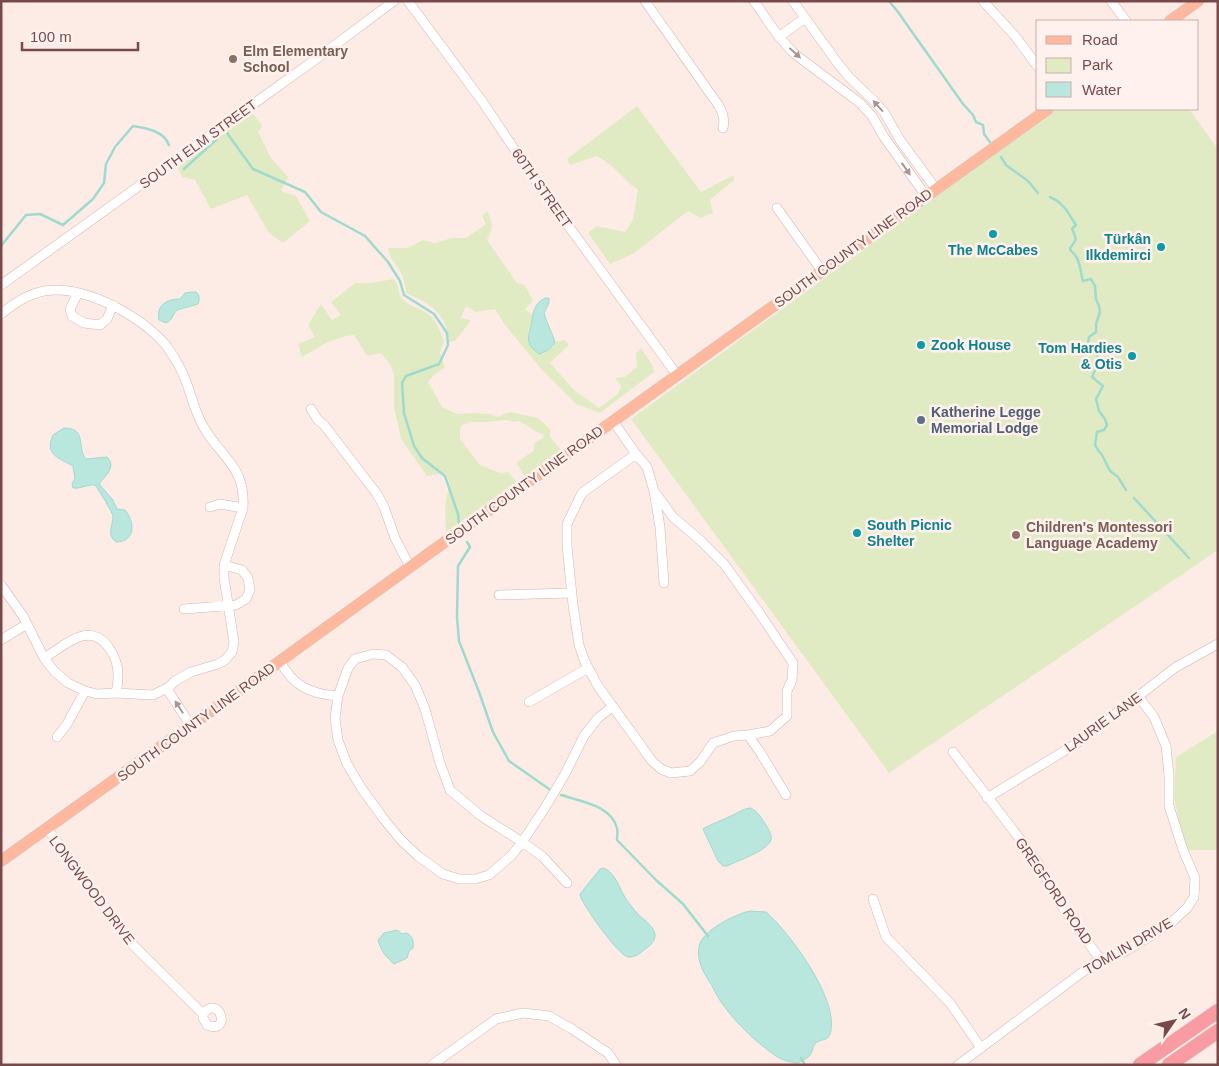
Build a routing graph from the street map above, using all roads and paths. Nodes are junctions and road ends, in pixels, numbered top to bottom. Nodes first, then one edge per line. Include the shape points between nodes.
1 (394, 1) edge
2 (408, 1) edge
3 (645, 1) edge
4 (754, 1) edge
5 (793, 1) edge
6 (983, 1) edge
7 (1112, 1) edge
8 (1198, 1) edge
9 (805, 18) junction
10 (1125, 20) edge
11 (1171, 20) edge
12 (779, 37) junction
13 (1036, 64) edge
14 (1047, 110) edge
15 (723, 128) dead end
16 (936, 189) junction
17 (926, 196) junction
18 (776, 208) dead end
19 (822, 271) junction
20 (1, 285) edge
21 (78, 293) junction
22 (113, 305) junction
23 (1, 314) edge
24 (677, 375) junction
25 (311, 409) dead end
26 (613, 421) junction
27 (636, 454) junction
28 (654, 491) junction
29 (210, 507) dead end
30 (243, 508) junction
31 (673, 517) junction
32 (660, 528) junction
33 (224, 565) junction
34 (410, 567) junction
35 (664, 583) dead end
36 (1, 585) edge
37 (572, 593) junction
38 (499, 595) dead end
39 (228, 605) junction
40 (184, 609) dead end
41 (27, 624) junction
42 (1, 640) edge
43 (1218, 644) edge
44 (44, 658) junction
45 (280, 660) junction
46 (588, 668) junction
47 (166, 688) junction
48 (85, 691) junction
49 (116, 693) junction
50 (338, 696) junction
51 (1138, 696) junction
52 (529, 702) dead end
53 (612, 707) junction
54 (191, 726) junction
55 (748, 735) junction
56 (57, 737) dead end
57 (953, 752) dead end
58 (786, 796) dead end
59 (987, 798) junction
60 (46, 828) junction
61 (522, 842) junction
62 (1, 861) edge
63 (567, 883) dead end
64 (873, 899) dead end
65 (1100, 959) junction
66 (1218, 1004) edge
67 (1218, 1011) edge
68 (204, 1014) dead end
69 (1192, 1028) junction
70 (1218, 1031) edge
71 (981, 1048) junction
72 (432, 1065) edge
73 (616, 1065) edge
74 (958, 1065) edge
75 (1140, 1065) edge
76 (1168, 1065) edge

1 - 20 street, SOUTH ELM STREET
2 - 24 street, 60TH STREET
3 - 15 street via 719,106 724,117
4 - 12 street
5 - 9 street
6 - 13 street
7 - 10 street
8 - 11 main road
9 - 12 street
16 -> 9 street via 884,112 839,65
12 -> 17 street via 796,55 865,108
14 - 16 main road, SOUTH COUNTY LINE ROAD
16 - 17 main road, SOUTH COUNTY LINE ROAD
17 - 19 main road, SOUTH COUNTY LINE ROAD
18 - 19 street
19 - 24 main road, SOUTH COUNTY LINE ROAD
21 - 22 street
21 - 22 street via 70,309 72,316 84,323 100,325
21 - 23 street via 63,289 43,291 16,301
22 - 30 street via 151,331 175,359 203,426 237,472
24 - 26 main road, SOUTH COUNTY LINE ROAD
25 - 34 street via 377,494
26 - 27 street
26 - 34 main road, SOUTH COUNTY LINE ROAD
27 - 28 street via 647,467
27 - 37 street via 582,493 573,510 567,524
28 - 31 street
28 - 32 street
29 - 30 street via 220,504
30 - 33 street
31 - 32 street
31 - 55 street via 718,558 793,663 792,680 787,691 787,716 770,731
32 - 35 street
33 - 39 street
33 - 39 street via 242,570 248,578 250,590 246,599 236,605
34 - 45 main road, SOUTH COUNTY LINE ROAD
36 - 41 street
37 - 38 street
37 - 46 street via 579,644
39 - 40 street
39 - 47 street via 234,642 232,652 218,664 191,672
41 - 42 street
41 - 44 street
43 - 51 street, LAURIE LANE via 1176,667
44 - 48 street via 68,683
44 - 49 street via 74,639 92,634 110,648 116,660
45 - 50 street via 289,676 301,686
45 - 54 main road, SOUTH COUNTY LINE ROAD
46 - 52 street
46 - 53 street
47 - 49 street via 153,695
54 -> 47 street
48 - 49 street
48 - 56 street
50 - 61 street via 335,719 338,740 347,764 383,818 418,856 443,874 475,879 497,869
50 - 61 street via 348,668 356,659 373,654 386,655 402,667 425,709 450,790 481,816
51 - 59 street, LAURIE LANE via 1079,742
51 - 65 street, TOMLIN DRIVE via 1154,716 1166,746 1169,806 1195,878 1194,897 1187,908 1150,937 1124,952
53 - 55 street via 652,761 671,773 690,771 713,743
53 - 61 street via 584,736 565,774
54 - 60 main road, SOUTH COUNTY LINE ROAD
55 - 58 street
57 - 59 street, GREGFORD ROAD
59 - 65 street, GREGFORD ROAD via 1037,861 1061,905
60 - 62 main road, SOUTH COUNTY LINE ROAD
60 - 68 street, LONGWOOD DRIVE via 129,941
61 - 63 street via 542,856
64 - 71 street via 886,936 950,1003
65 - 71 street, TOMLIN DRIVE
66 - 69 highway
67 - 69 highway
69 - 75 highway
70 - 76 highway
71 - 74 street, TOMLIN DRIVE
72 - 73 street via 496,1019 523,1012 549,1016 572,1029 608,1053

